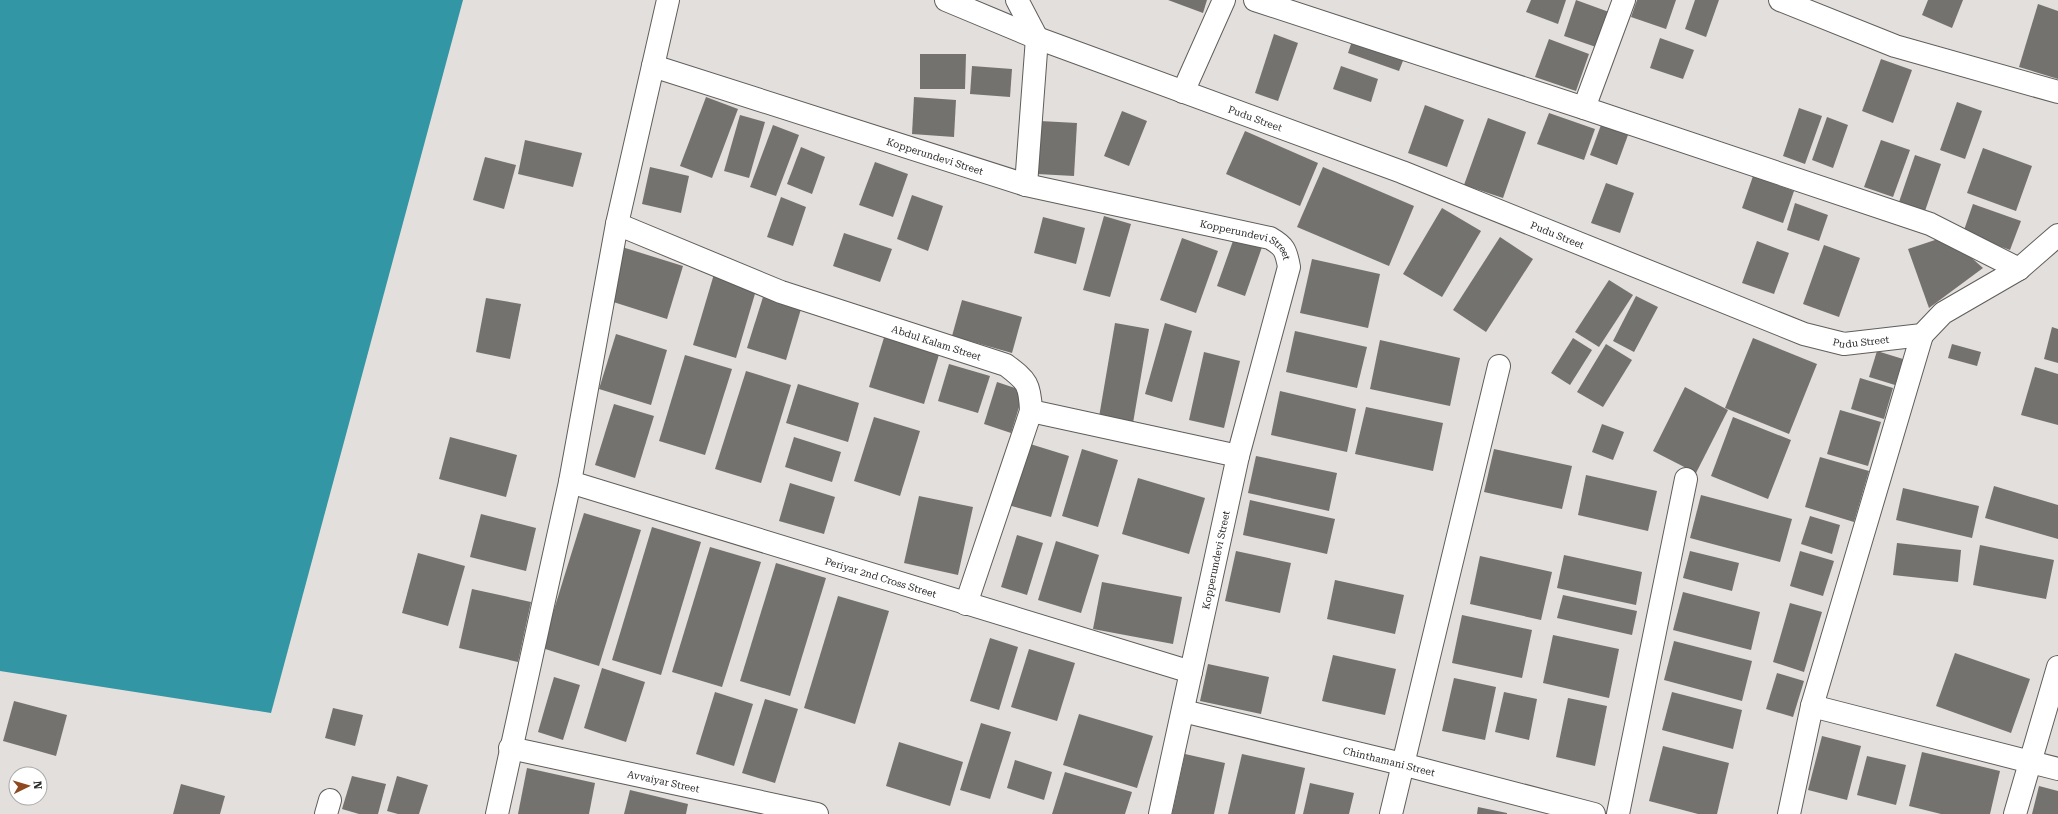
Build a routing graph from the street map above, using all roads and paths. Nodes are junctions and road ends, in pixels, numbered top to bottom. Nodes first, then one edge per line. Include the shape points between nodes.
1 (668, 0) edge
2 (946, 0) edge
3 (1017, 0) edge
4 (1224, 0) edge
5 (1254, 0) edge
6 (1624, 0) edge
7 (1780, 0) edge
8 (1037, 38) junction
9 (652, 66) junction
10 (1183, 92) junction
11 (2058, 92) edge
12 (1584, 108) junction
13 (1026, 185) junction
14 (616, 224) junction
15 (2058, 235) edge
16 (2019, 269) junction
17 (1922, 335) junction
18 (1499, 366) dead end
19 (1031, 410) junction
20 (1238, 456) junction
21 (1686, 479) dead end
22 (570, 482) junction
23 (966, 604) junction
24 (2058, 667) edge
25 (1191, 672) junction
26 (1812, 706) junction
27 (1183, 712) junction
28 (510, 748) junction
29 (2031, 762) junction
30 (1402, 764) junction
31 (2058, 769) edge
32 (497, 814) edge
33 (817, 814) edge
34 (1160, 814) edge
35 (1391, 814) edge
36 (1594, 814) edge
37 (1618, 814) edge
38 (1789, 814) edge
39 (2015, 814) edge

1 - 9 street
2 - 8 street, Pudu Street
3 - 8 street
4 - 10 street
5 - 12 street
6 - 12 street
7 - 11 street via 1895,46
8 - 10 street, Pudu Street
8 - 13 street
9 - 13 street, Kopperundevi Street
9 - 14 street
10 - 17 street, Pudu Street via 1402,172 1804,334 1844,344
12 - 16 street via 1930,224
13 - 20 street, Kopperundevi Street via 1270,238 1281,244 1287,255 1289,267
14 - 19 street, Abdul Kalam Street via 781,292 1006,365 1021,377 1030,390
14 - 22 street
15 - 16 street
16 - 17 street via 1944,313
17 - 26 street
18 - 30 street
19 - 20 street
19 - 23 street
20 - 25 street, Kopperundevi Street
21 - 37 street
22 - 23 street, Periyar 2nd Cross Street
22 - 28 street
23 - 25 street, Periyar 2nd Cross Street
24 - 29 street
25 - 27 street, Kopperundevi Street
26 - 29 street
26 - 38 street
27 - 30 street, Chinthamani Street
27 - 34 street, Kopperundevi Street
28 - 32 street
28 - 33 street, Avvaiyar Street
29 - 31 street
29 - 39 street
30 - 35 street
30 - 36 street, Chinthamani Street

